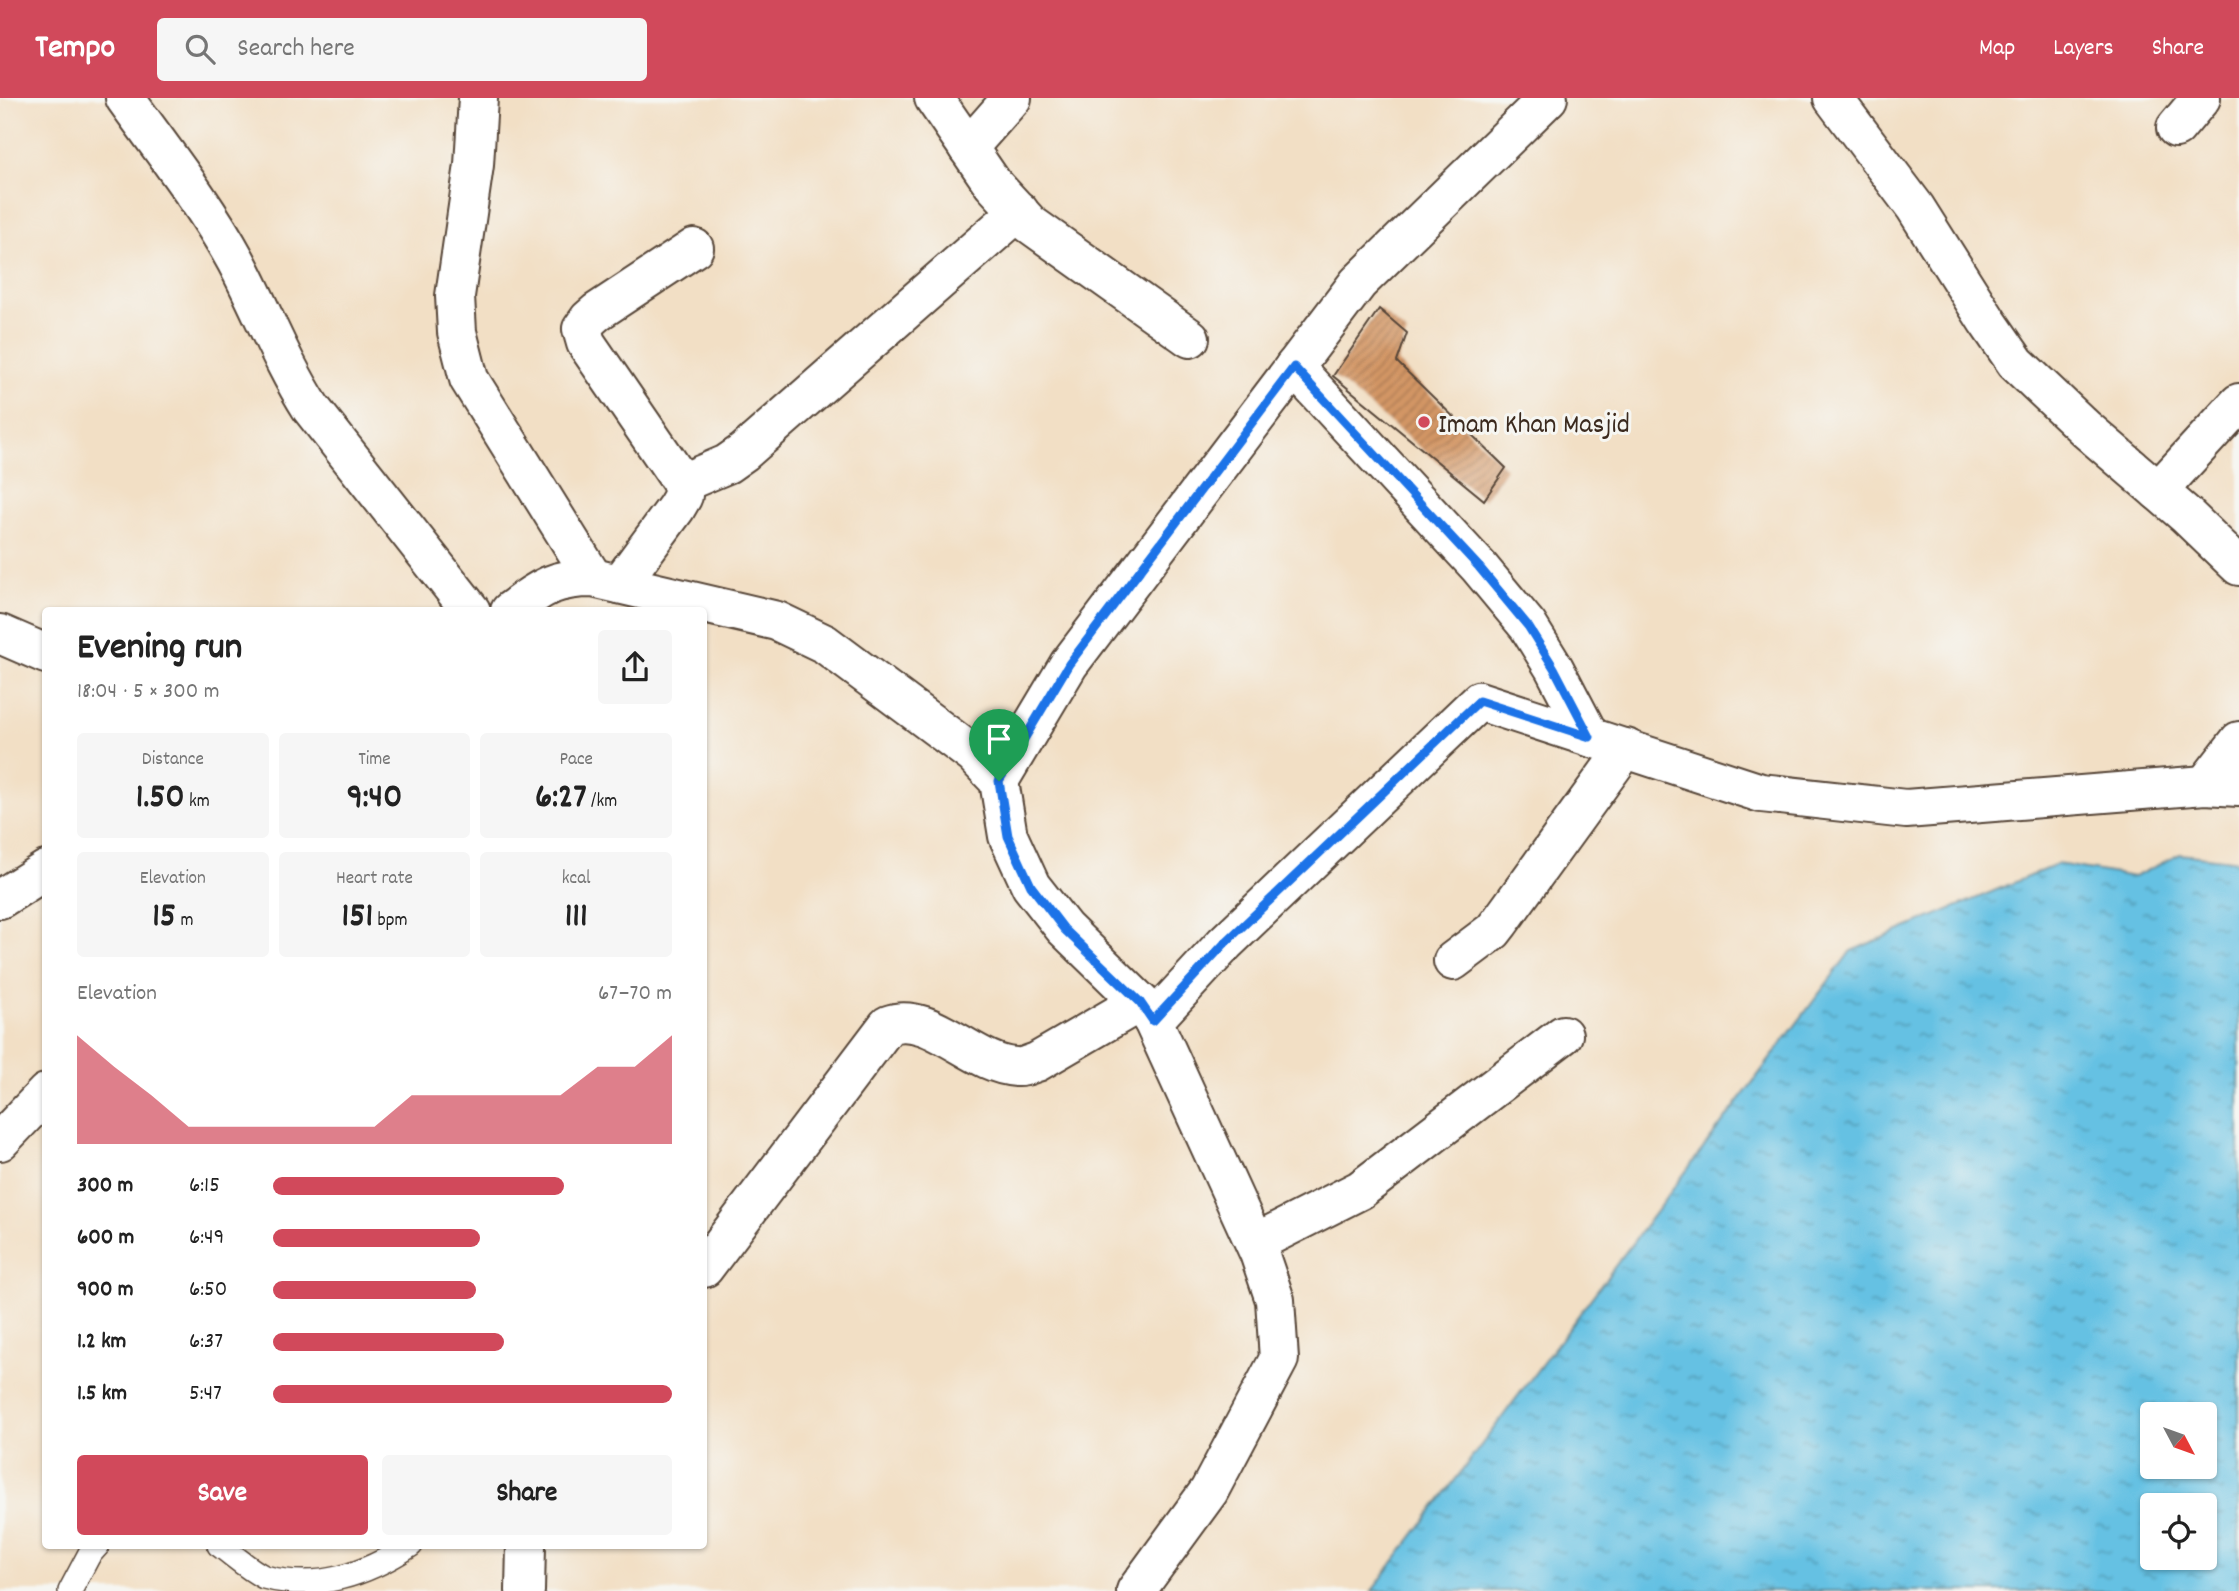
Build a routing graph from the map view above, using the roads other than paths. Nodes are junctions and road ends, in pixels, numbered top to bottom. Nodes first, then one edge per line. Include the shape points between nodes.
1 (125, 98) edge
2 (478, 98) edge
3 (934, 98) edge
4 (1012, 98) edge
5 (1548, 98) edge
6 (1833, 98) edge
7 (2200, 98) edge
8 (2176, 128) dead end
9 (968, 148) junction
10 (1019, 211) junction
11 (694, 248) dead end
12 (1190, 338) dead end
13 (1294, 367) junction
14 (2239, 403) edge
15 (682, 483) junction
16 (2158, 491) junction
17 (2239, 566) edge
18 (606, 581) junction
19 (468, 607) edge
20 (515, 607) edge
21 (0, 634) edge
22 (42, 652) edge
23 (1590, 737) junction
24 (2239, 741) edge
25 (1626, 748) junction
26 (999, 781) junction
27 (2222, 786) edge
28 (42, 873) edge
29 (0, 899) edge
30 (1453, 961) dead end
31 (1147, 1012) junction
32 (1563, 1034) dead end
33 (42, 1097) edge
34 (0, 1141) edge
35 (1255, 1243) junction
36 (707, 1264) edge
37 (94, 1549) edge
38 (225, 1549) edge
39 (405, 1549) edge
40 (526, 1549) edge
41 (70, 1591) edge
42 (525, 1591) edge
43 (1136, 1591) edge

1 - 19 street via 218,230 311,408
2 - 18 street via 474,165 455,296 457,332 469,379
3 - 9 street
4 - 9 street
5 - 13 street via 1358,283
6 - 16 street via 1915,207 2016,363
7 - 8 street
9 - 10 street
10 - 12 street via 1030,224
10 - 15 street via 744,452
11 - 15 street via 597,312 582,329 586,343
13 - 23 street via 1528,626
13 - 26 street via 1069,664
14 - 16 street
15 - 18 street via 683,496 676,508
16 - 17 street
18 - 20 street via 570,578 537,590
18 - 26 street via 777,621 825,644 974,755
21 - 22 street
23 - 25 street
23 - 31 street via 1479,701
24 - 27 street
25 - 27 street via 1761,793 1906,809
25 - 30 street via 1493,931
26 - 31 street via 1008,836 1031,886 1064,929
28 - 29 street
31 - 35 street
31 - 36 street via 1019,1068 998,1065 919,1024 901,1020 888,1024
32 - 35 street via 1360,1190
33 - 34 street
35 - 43 street via 1275,1300 1279,1359 1209,1491
37 - 41 lane
38 - 39 lane via 264,1577 297,1588 320,1589 376,1568
40 - 42 street

